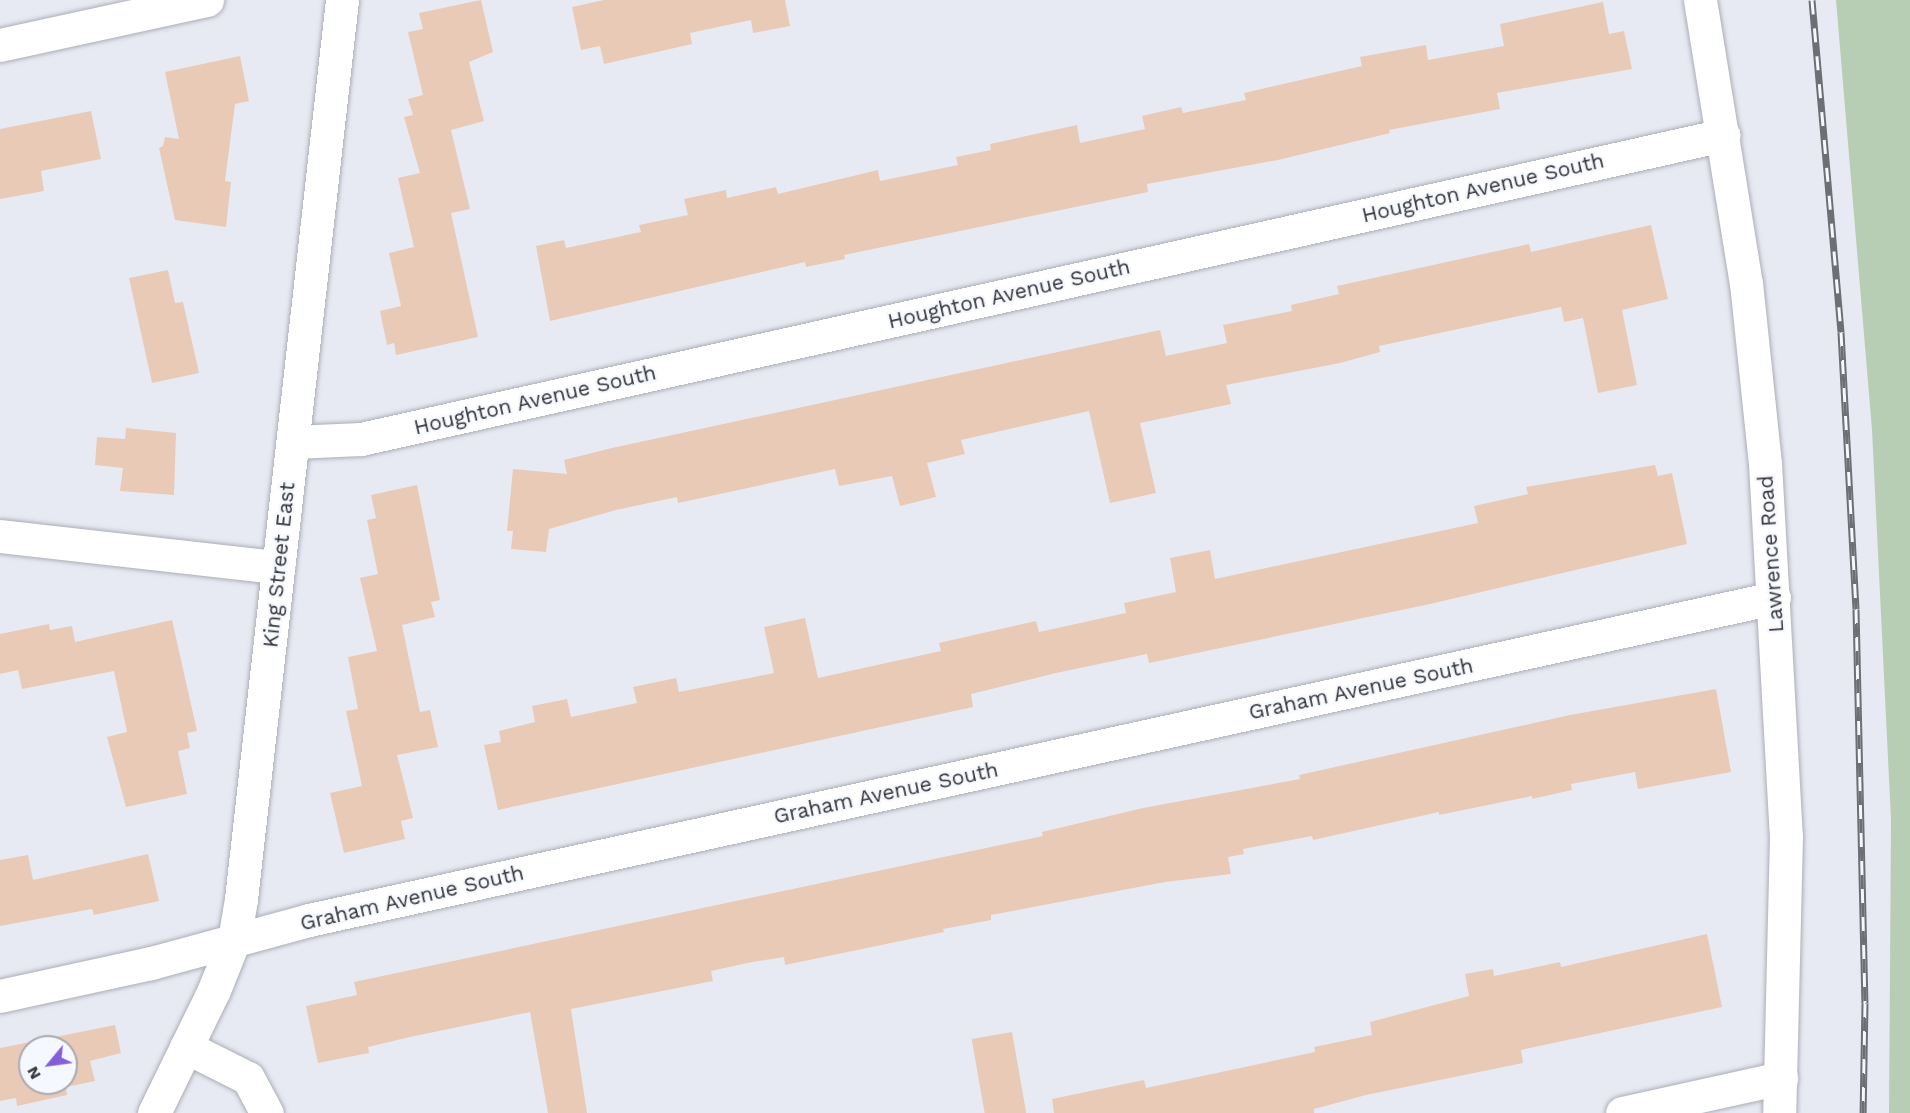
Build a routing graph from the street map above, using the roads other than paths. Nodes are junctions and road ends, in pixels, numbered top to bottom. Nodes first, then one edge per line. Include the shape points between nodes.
1 (207, 0) edge
2 (342, 0) edge
3 (1700, 0) edge
4 (0, 45) edge
5 (1724, 135) junction
6 (293, 442) junction
7 (0, 536) edge
8 (278, 567) junction
9 (1774, 598) junction
10 (234, 940) junction
11 (0, 996) edge
12 (186, 1047) junction
13 (1781, 1078) junction
14 (154, 1113) edge
15 (267, 1113) edge
16 (1622, 1113) edge
17 (1779, 1113) edge

1 - 4 street
2 - 6 street, King Street East
3 - 5 street, Lawrence Road
5 - 6 street, Houghton Avenue South via 361,439
5 - 9 street, Lawrence Road via 1746,283
6 - 8 street, King Street East
7 - 8 street
8 - 10 street, King Street East via 248,859
9 - 10 street, Graham Avenue South
9 - 13 street, Lawrence Road via 1786,836
10 - 11 street, Graham Avenue South
10 - 12 street, King Street East
12 - 14 street, King Street East
12 - 15 street via 248,1078
13 - 16 street
13 - 17 street, Lawrence Road

